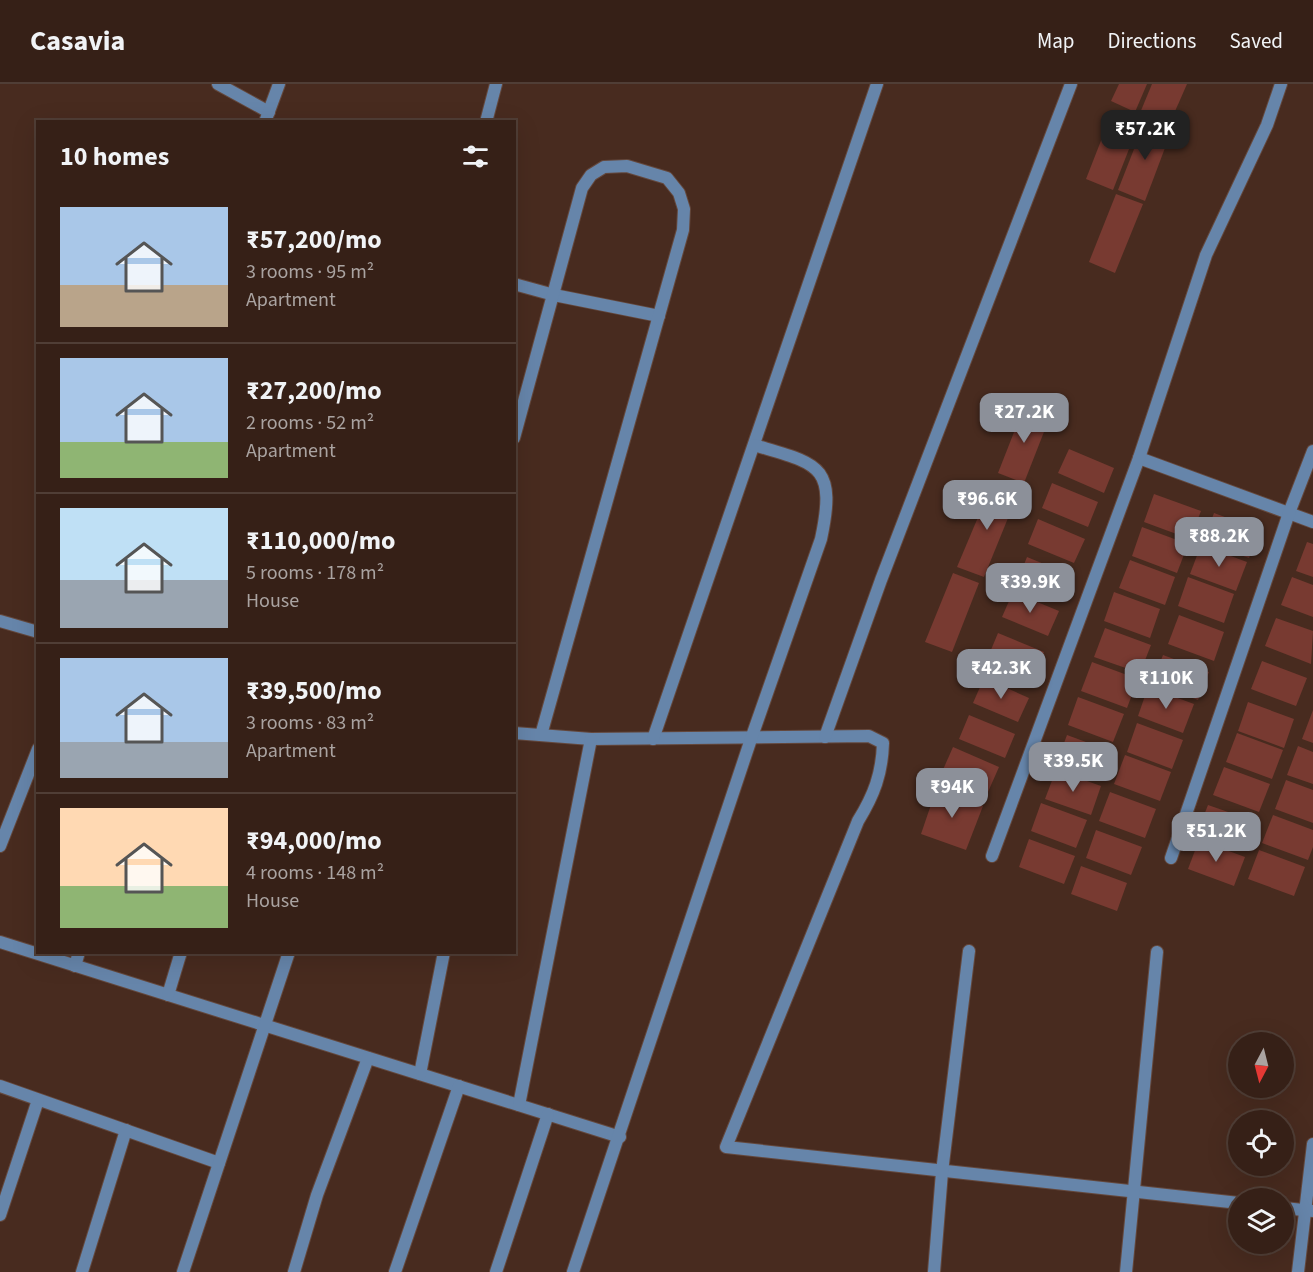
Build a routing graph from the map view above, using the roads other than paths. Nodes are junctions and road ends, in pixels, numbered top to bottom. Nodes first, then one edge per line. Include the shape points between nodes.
1 (218, 84) edge
2 (279, 84) edge
3 (496, 84) edge
4 (877, 84) edge
5 (1071, 84) edge
6 (1281, 84) edge
7 (267, 117) edge
8 (487, 120) edge
9 (516, 285) edge
10 (554, 295) junction
11 (658, 316) junction
12 (516, 431) edge
13 (754, 445) junction
14 (1313, 451) edge
15 (1139, 458) junction
16 (1289, 513) junction
17 (1313, 522) edge
18 (0, 621) edge
19 (36, 631) edge
20 (516, 733) edge
21 (541, 735) junction
22 (825, 737) junction
23 (751, 738) junction
24 (591, 739) junction
25 (653, 739) junction
26 (36, 754) edge
27 (0, 846) edge
28 (992, 856) dead end
29 (1171, 858) dead end
30 (0, 942) edge
31 (969, 951) dead end
32 (1157, 952) dead end
33 (36, 954) edge
34 (38, 954) edge
35 (79, 954) edge
36 (181, 954) edge
37 (288, 954) edge
38 (444, 954) edge
39 (75, 966) junction
40 (168, 995) junction
41 (264, 1025) junction
42 (368, 1058) junction
43 (420, 1074) junction
44 (0, 1086) edge
45 (459, 1086) junction
46 (38, 1100) junction
47 (519, 1105) junction
48 (548, 1114) junction
49 (126, 1130) junction
50 (620, 1137) junction
51 (1313, 1144) edge
52 (219, 1163) junction
53 (942, 1172) junction
54 (1134, 1192) junction
55 (1228, 1202) edge
56 (1294, 1209) edge
57 (1309, 1211) edge
58 (0, 1215) edge
59 (82, 1272) edge
60 (183, 1272) edge
61 (294, 1272) edge
62 (395, 1272) edge
63 (496, 1272) edge
64 (573, 1272) edge
65 (934, 1272) edge
66 (1126, 1272) edge
67 (1298, 1272) edge

1 - 7 street
2 - 7 street
3 - 8 street
4 - 13 street
5 - 22 street
6 - 15 street via 1267,125 1206,255
9 - 10 street
10 - 11 street
10 - 11 street via 582,188 591,175 604,167 627,166 667,178 679,192 684,209 683,230
10 - 12 street
11 - 21 street
13 - 23 street via 804,460 821,471 826,515
13 - 25 street
14 - 16 street
15 - 16 street
15 - 28 street
16 - 17 street
16 - 29 street
18 - 19 street
20 - 21 street
21 - 24 street
22 - 23 street
22 - 53 street via 869,736 883,743 882,769 726,1147
23 - 25 street
23 - 50 street
24 - 25 street
24 - 47 street
26 - 27 street
30 - 33 street
31 - 53 street
32 - 54 street
34 - 39 street
35 - 39 street
36 - 40 street
37 - 41 street
38 - 43 street
39 - 40 street
40 - 41 street
41 - 42 street
41 - 52 street
42 - 43 street
42 - 61 street via 317,1195
43 - 45 street
44 - 46 street
45 - 47 street
45 - 62 street
46 - 49 street
46 - 58 street
47 - 48 street
48 - 50 street
48 - 63 street
49 - 52 street
49 - 59 street
50 - 64 street
51 - 57 street
52 - 60 street
53 - 54 street
53 - 65 street
54 - 55 street
54 - 66 street
56 - 57 street
57 - 67 street

